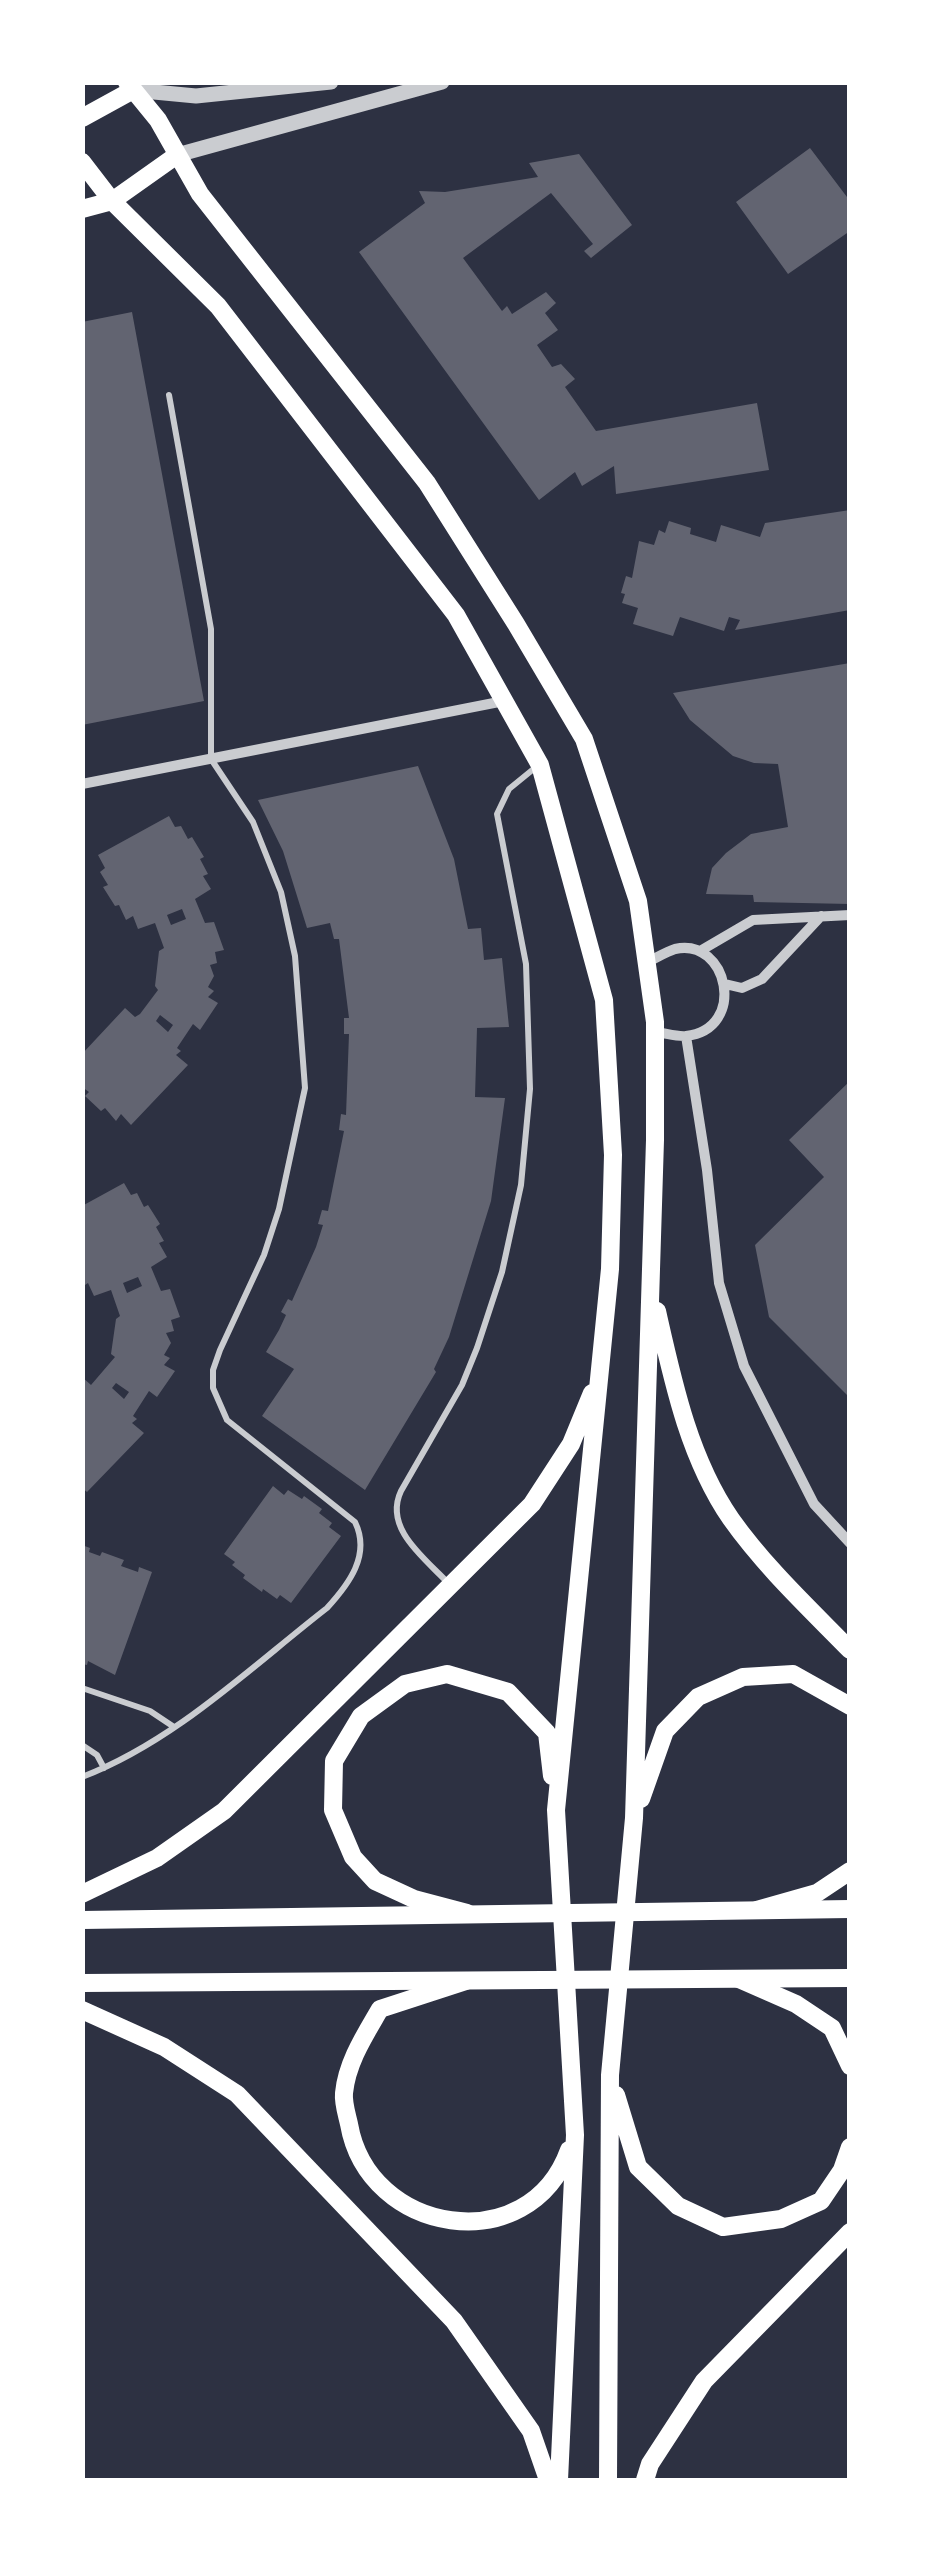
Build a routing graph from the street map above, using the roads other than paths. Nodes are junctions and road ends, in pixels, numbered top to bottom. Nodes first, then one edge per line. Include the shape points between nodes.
1 (331, 82) edge
2 (442, 82) edge
3 (130, 86) edge
4 (82, 118) edge
5 (177, 155) junction
6 (82, 162) edge
7 (112, 201) junction
8 (82, 209) edge
9 (169, 395) dead end
10 (504, 701) junction
11 (211, 759) junction
12 (540, 765) junction
13 (82, 784) edge
14 (850, 915) edge
15 (822, 916) junction
16 (700, 952) junction
17 (647, 962) junction
18 (725, 984) junction
19 (655, 1032) junction
20 (686, 1036) junction
21 (610, 1269) junction
22 (650, 1283) junction
23 (850, 1543) edge
24 (450, 1585) junction
25 (850, 1650) edge
26 (82, 1688) edge
27 (850, 1706) edge
28 (174, 1727) junction
29 (82, 1745) edge
30 (104, 1768) junction
31 (82, 1777) edge
32 (556, 1810) junction
33 (634, 1818) junction
34 (850, 1871) edge
35 (82, 1894) edge
36 (850, 1909) edge
37 (758, 1910) junction
38 (467, 1913) junction
39 (82, 1920) edge
40 (850, 1978) edge
41 (739, 1979) junction
42 (466, 1981) junction
43 (82, 1983) edge
44 (82, 2010) edge
45 (850, 2066) edge
46 (610, 2075) junction
47 (574, 2136) junction
48 (850, 2146) edge
49 (850, 2232) edge
50 (548, 2480) edge
51 (559, 2480) edge
52 (608, 2480) edge
53 (644, 2480) edge

1 - 3 street via 196,96
2 - 5 street
3 - 4 main road
3 - 5 main road
5 - 7 main road
5 - 17 main road via 200,194 427,483 584,739 638,901
6 - 7 main road
7 - 8 main road
7 - 10 main road via 218,306 456,615
9 - 11 lane via 211,629
10 - 11 street
10 - 12 main road
11 - 13 street
11 - 28 lane via 253,822 281,892 295,956 305,1088 279,1208 220,1350 213,1388 227,1420 356,1522 361,1554 327,1608
12 - 21 main road via 604,1000 613,1155
12 - 24 lane via 510,789 497,814 526,964 531,1041 527,1138 512,1233 462,1386 396,1508 403,1533
14 - 15 street
15 - 16 street via 753,920
15 - 18 street via 762,979 742,988
16 - 17 street via 678,948
16 - 18 street
17 - 19 main road
18 - 20 street via 726,1003 712,1026
19 - 20 street
19 - 22 main road
20 - 23 street via 719,1283 744,1366 814,1504
21 - 24 main road via 596,1381 571,1444 532,1504
21 - 32 main road
22 - 25 main road via 692,1444 730,1517
22 - 33 main road
24 - 35 main road via 224,1810 157,1858
26 - 28 lane via 150,1711
27 - 33 main road via 792,1674 744,1677 698,1697 665,1731
28 - 30 lane
29 - 30 lane
30 - 31 lane
32 - 38 main road via 547,1733 508,1692 448,1674 405,1684 361,1716 334,1761 333,1810 352,1857 375,1881
32 - 47 main road
33 - 46 main road
34 - 37 main road via 817,1893
36 - 37 main road
37 - 38 main road
38 - 39 main road
40 - 41 main road
41 - 42 main road
41 - 45 main road via 832,2028
42 - 43 main road
42 - 47 main road via 380,2009 356,2050 344,2095 351,2138 371,2179 409,2209 455,2222 501,2220 538,2196 564,2166
44 - 50 main road via 164,2047 237,2094 454,2321 531,2432
46 - 48 main road via 638,2167 678,2206 722,2227 781,2219 820,2201
46 - 52 main road
47 - 51 main road
49 - 53 main road via 704,2381

